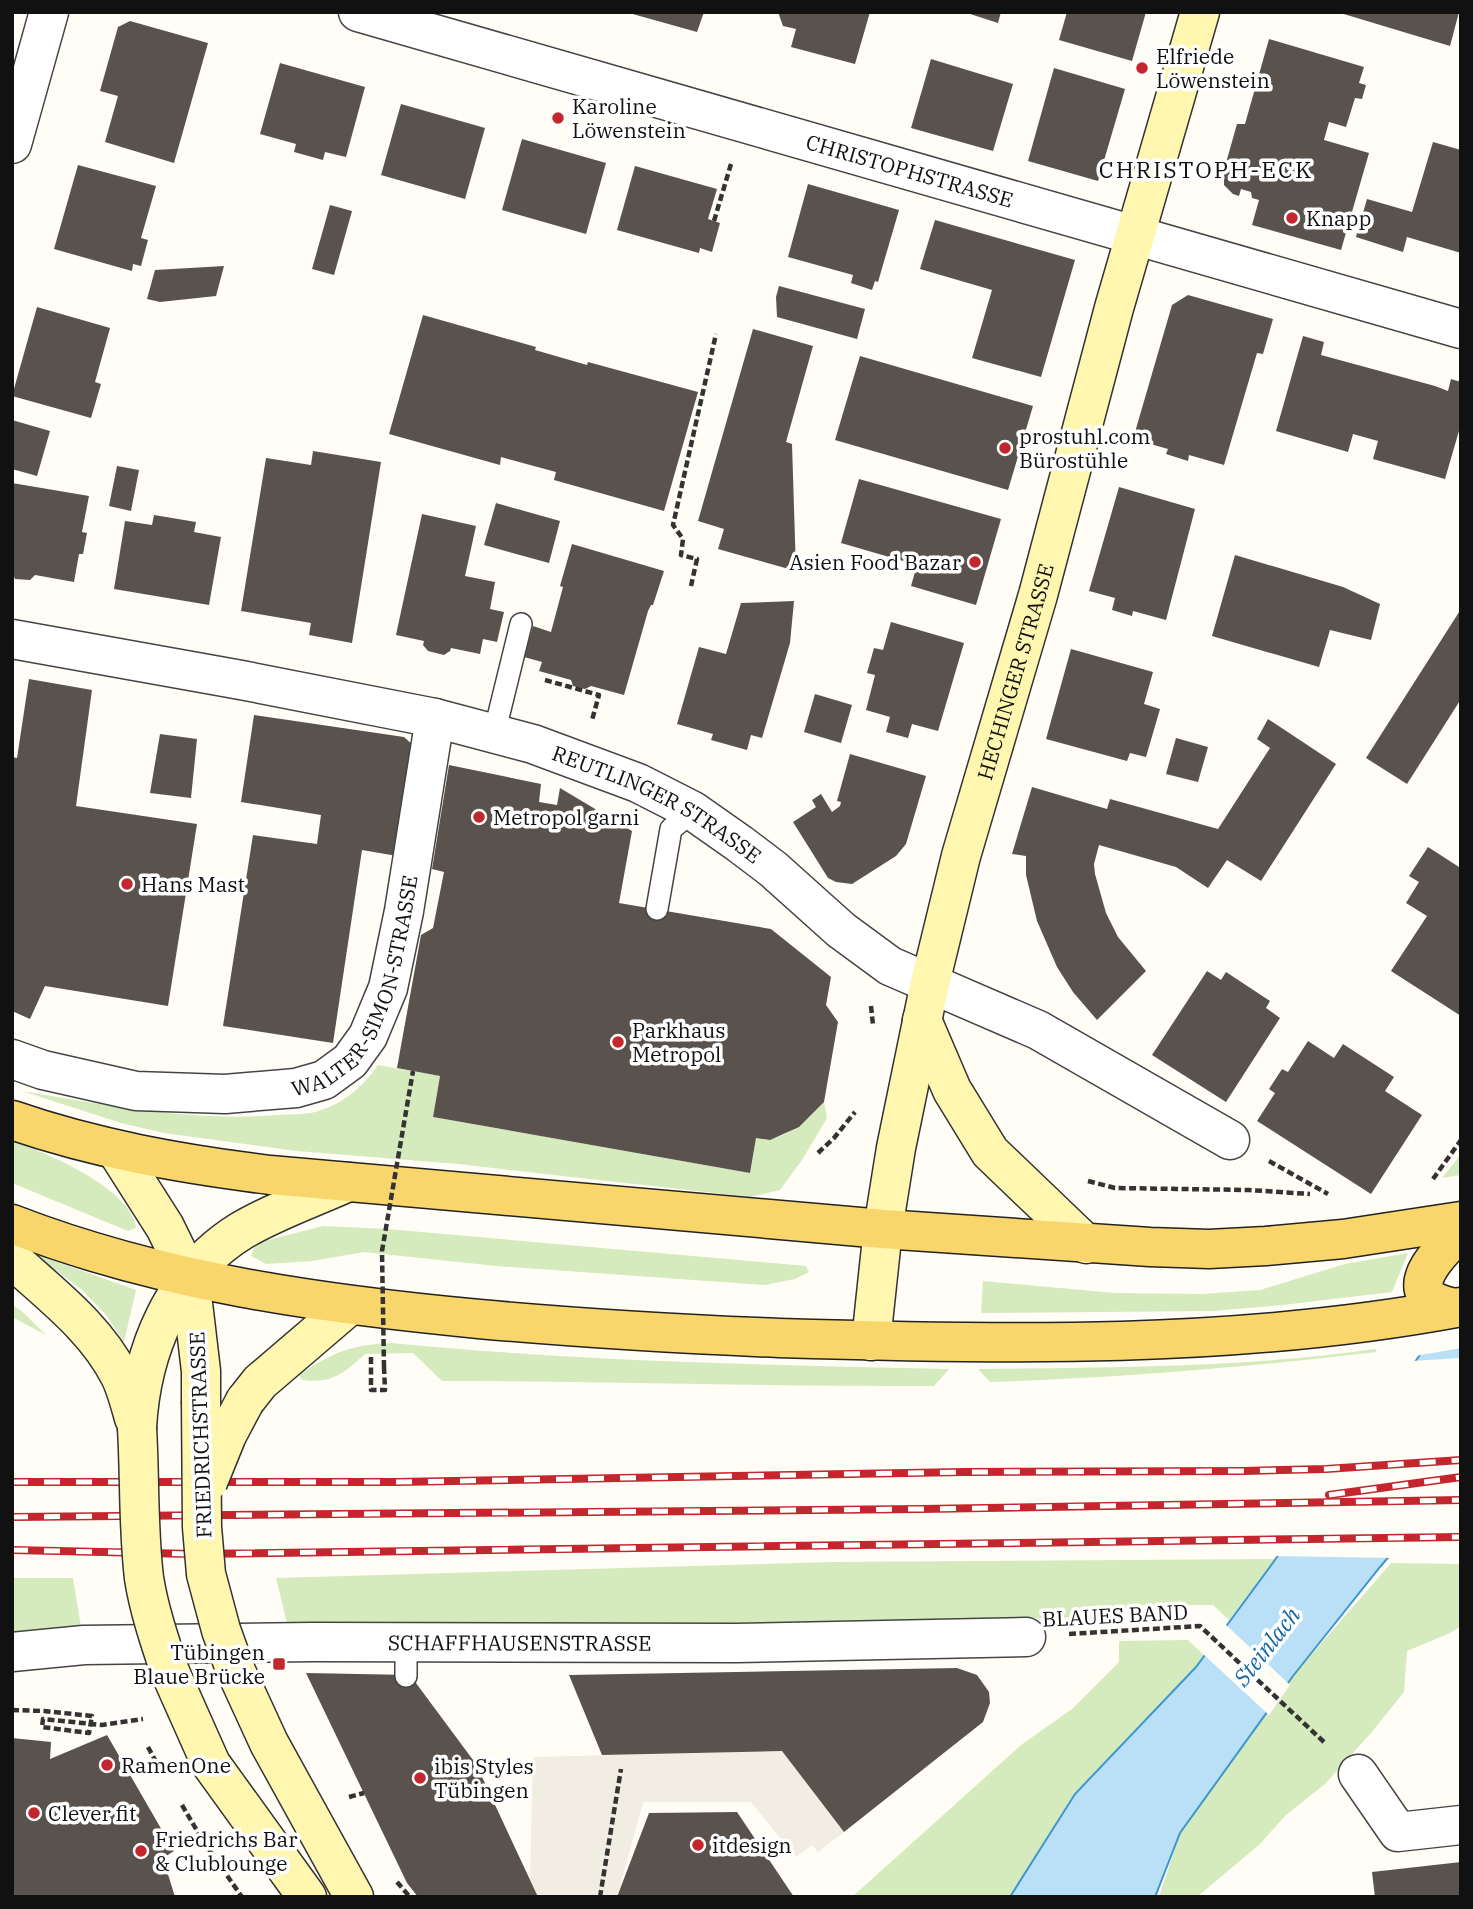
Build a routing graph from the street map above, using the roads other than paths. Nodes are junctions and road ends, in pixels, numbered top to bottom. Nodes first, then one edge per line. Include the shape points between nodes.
1 (49, 12) edge
2 (358, 12) edge
3 (1200, 12) edge
4 (12, 144) edge
5 (1135, 236) junction
6 (1461, 329) edge
7 (521, 624) dead end
8 (12, 639) edge
9 (435, 719) junction
10 (494, 734) junction
11 (693, 811) junction
12 (657, 909) dead end
13 (930, 983) junction
14 (922, 1020) junction
15 (12, 1059) edge
16 (12, 1121) edge
17 (1230, 1140) road end
18 (116, 1150) junction
19 (348, 1182) junction
20 (1461, 1221) edge
21 (12, 1224) edge
22 (883, 1229) junction
23 (1461, 1231) edge
24 (1086, 1244) junction
25 (12, 1259) edge
26 (190, 1278) junction
27 (350, 1305) junction
28 (1443, 1308) edge
29 (871, 1341) junction
30 (136, 1419) junction
31 (203, 1497) junction
32 (1026, 1637) road end
33 (12, 1652) edge
34 (284, 1769) junction
35 (1358, 1774) road end
36 (235, 1797) junction
37 (1461, 1825) edge
38 (307, 1897) edge
39 (354, 1897) edge

1 - 4 street
2 - 5 street, CHRISTOPHSTRASSE
3 - 5 street, HECHINGER STRASSE
5 - 6 street, CHRISTOPHSTRASSE
5 - 13 street, HECHINGER STRASSE via 1038,595 961,856
7 - 10 lane
8 - 9 street, REUTLINGER STRASSE
9 - 10 street, REUTLINGER STRASSE
9 - 15 street, WALTER-SIMON-STRASSE via 388,988 368,1036 350,1061 324,1080 296,1088 225,1094 136,1091
10 - 11 street, REUTLINGER STRASSE via 610,772
11 - 12 lane via 671,829
11 - 13 street, REUTLINGER STRASSE via 773,869 841,930 890,966
13 - 14 street, HECHINGER STRASSE
13 - 17 street, REUTLINGER STRASSE via 1038,1030
14 - 22 street, HECHINGER STRASSE
14 - 24 street via 951,1090 990,1153
16 - 18 main road
18 - 19 main road via 198,1166
18 - 26 street via 166,1227
19 - 22 main road
19 - 26 street via 240,1232
20 - 24 main road via 1266,1246 1209,1249
21 - 26 main road via 88,1251
22 - 24 main road
22 - 29 street, HECHINGER STRASSE
23 - 28 main road via 1423,1279 1424,1289
25 - 30 street via 92,1334 121,1378
26 - 27 main road
26 - 30 street, FRIEDRICHSTRASSE via 172,1301 152,1342
26 - 31 street, FRIEDRICHSTRASSE, bridge via 201,1371
27 - 29 main road via 575,1327
27 - 31 street, bridge via 260,1382 245,1401
28 - 29 main road via 1320,1328 1126,1340
30 - 36 street, FRIEDRICHSTRASSE, bridge via 139,1525 145,1581 159,1639 211,1764
31 - 34 street, FRIEDRICHSTRASSE, bridge via 206,1574 221,1630
32 - 33 street, SCHAFFHAUSENSTRASSE via 736,1643 406,1659 84,1645
34 - 36 street
34 - 39 street, FRIEDRICHSTRASSE
35 - 37 street via 1398,1832
36 - 38 street, FRIEDRICHSTRASSE

